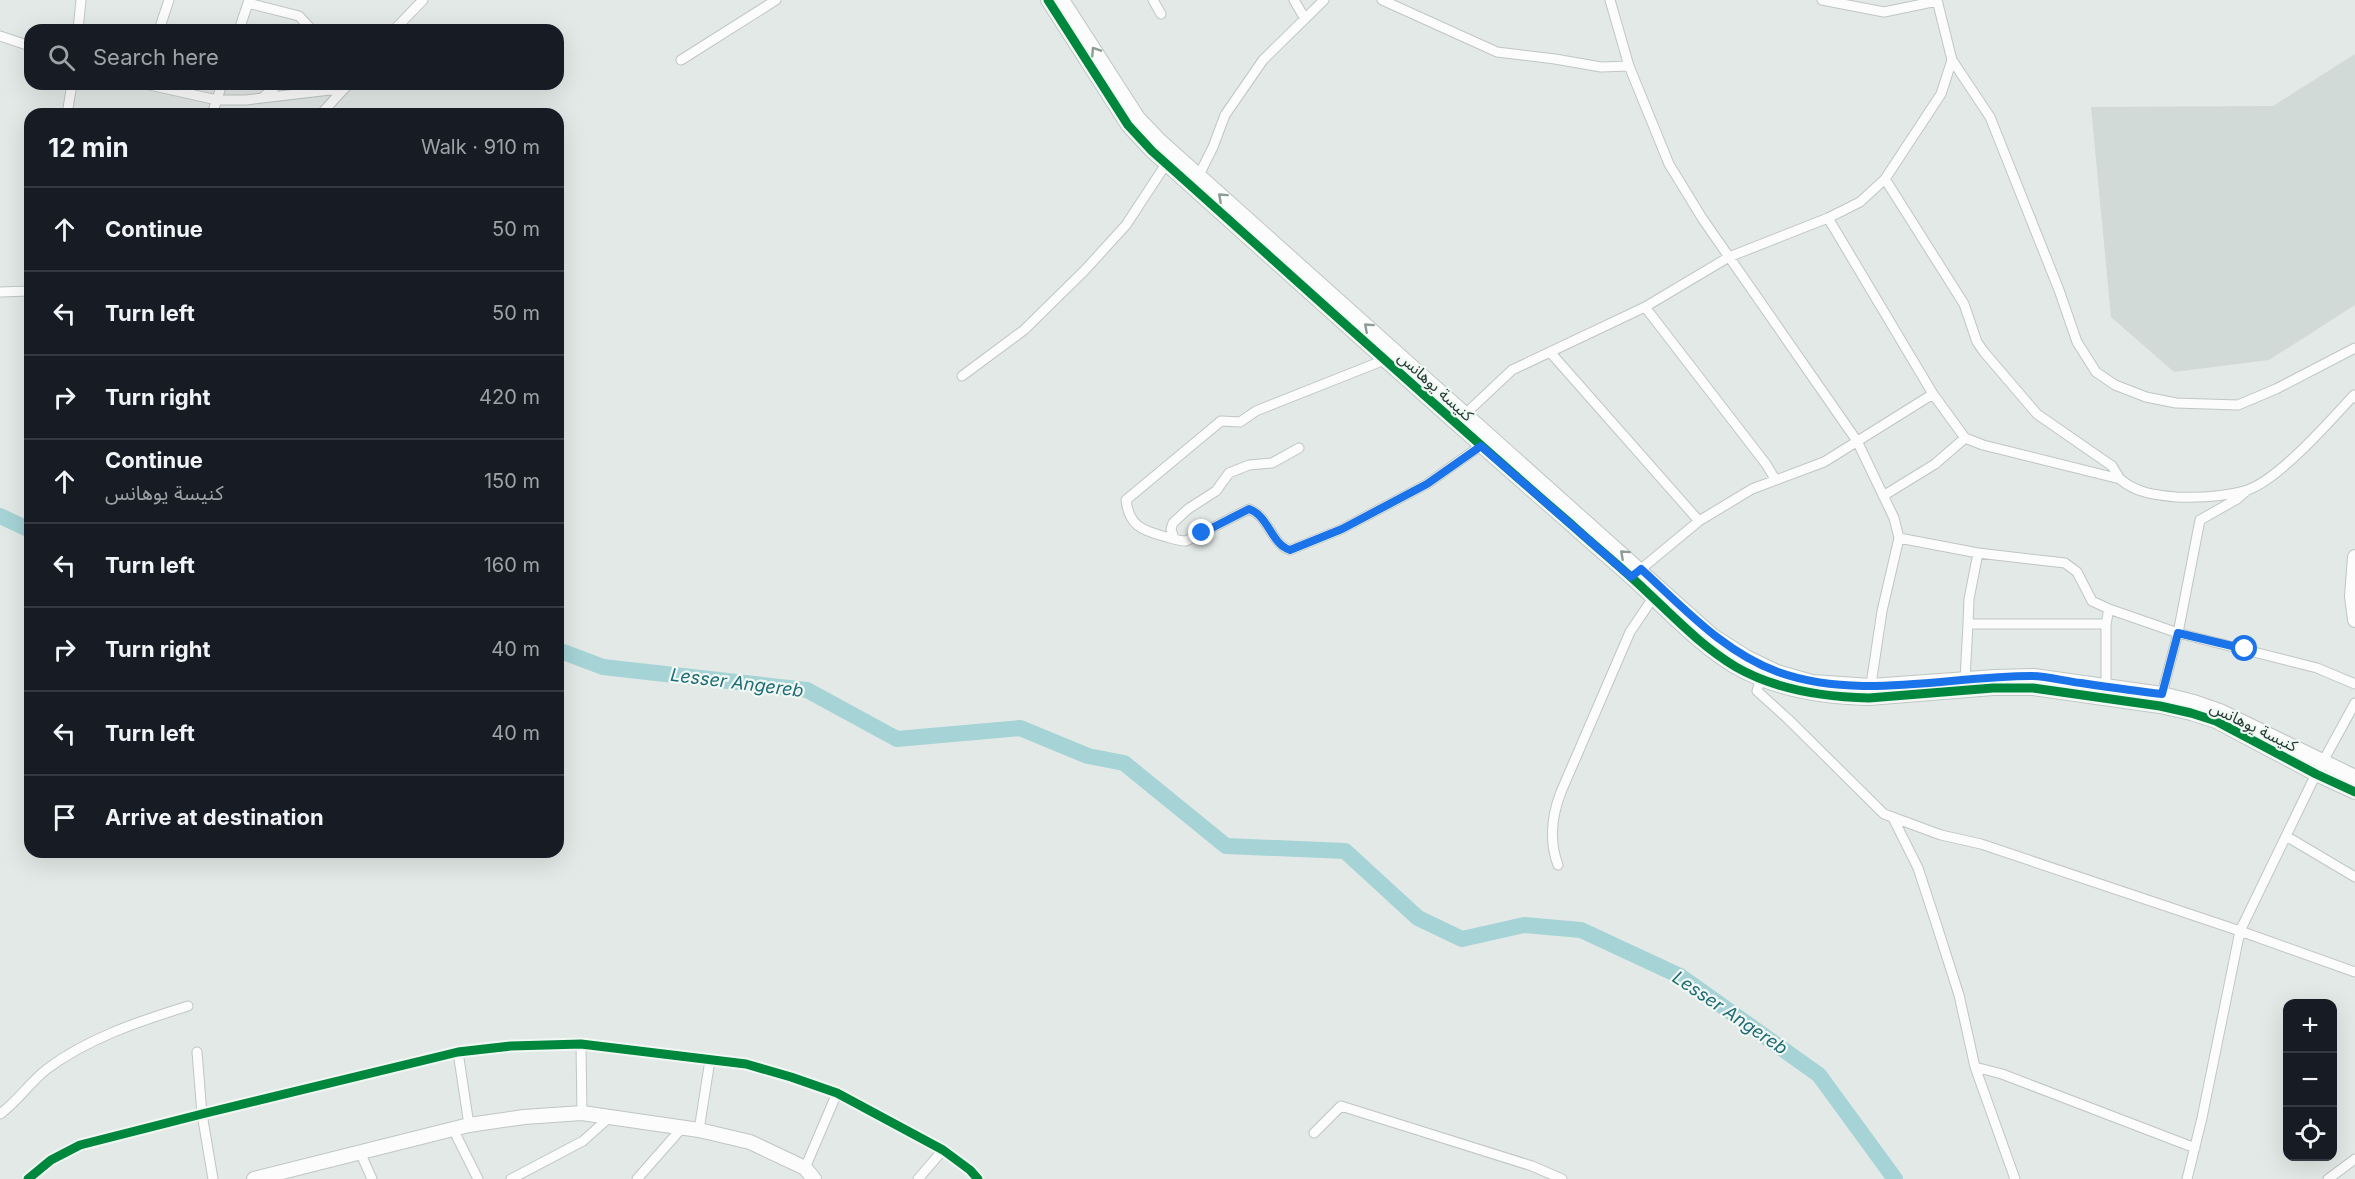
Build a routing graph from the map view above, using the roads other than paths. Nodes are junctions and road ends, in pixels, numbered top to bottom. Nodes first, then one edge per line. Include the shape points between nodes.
1 (81, 0) edge
2 (169, 0) edge
3 (423, 0) edge
4 (777, 0) edge
5 (1048, 0) edge
6 (1062, 0) edge
7 (1153, 0) edge
8 (1294, 0) edge
9 (1324, 0) edge
10 (1382, 0) edge
11 (1610, 0) edge
12 (1824, 0) edge
13 (1937, 1) edge
14 (248, 2) edge
15 (1161, 14) dead end
16 (1305, 20) junction
17 (79, 24) edge
18 (161, 24) edge
19 (241, 24) edge
20 (307, 24) edge
21 (400, 24) edge
22 (0, 36) edge
23 (24, 44) edge
24 (681, 60) dead end
25 (1952, 60) junction
26 (1629, 66) junction
27 (71, 90) edge
28 (172, 90) edge
29 (220, 90) edge
30 (271, 90) edge
31 (341, 92) joint
32 (261, 98) junction
33 (217, 100) junction
34 (68, 108) edge
35 (214, 108) edge
36 (326, 108) edge
37 (1170, 159) junction
38 (1885, 179) junction
39 (1196, 182) junction
40 (1828, 218) junction
41 (1730, 257) junction
42 (24, 291) edge
43 (0, 292) edge
44 (1645, 307) junction
45 (2355, 348) edge
46 (1550, 352) junction
47 (1390, 356) junction
48 (962, 376) dead end
49 (1933, 394) junction
50 (2355, 395) edge
51 (1461, 419) junction
52 (1492, 438) junction
53 (1965, 438) junction
54 (1857, 441) junction
55 (1481, 446) junction
56 (1299, 448) dead end
57 (1775, 479) junction
58 (2120, 479) junction
59 (2246, 491) junction
60 (1883, 496) junction
61 (1699, 521) junction
62 (1899, 538) junction
63 (1174, 539) junction
64 (1978, 552) junction
65 (2355, 557) edge
66 (1636, 573) junction
67 (1657, 593) junction
68 (2109, 609) junction
69 (2355, 620) edge
70 (1968, 624) junction
71 (2106, 624) junction
72 (2178, 633) junction
73 (1763, 672) junction
74 (1965, 679) junction
75 (2355, 684) edge
76 (1870, 692) junction
77 (2105, 693) junction
78 (2161, 700) junction
79 (2355, 703) edge
80 (2259, 736) junction
81 (2323, 761) junction
82 (2316, 774) junction
83 (2355, 777) edge
84 (2355, 792) edge
85 (1893, 818) junction
86 (2286, 836) junction
87 (1558, 865) dead end
88 (2355, 877) edge
89 (2240, 931) junction
90 (2355, 972) edge
91 (188, 1006) dead end
92 (581, 1044) junction
93 (197, 1052) dead end
94 (458, 1052) junction
95 (710, 1060) junction
96 (1975, 1067) junction
97 (837, 1093) junction
98 (582, 1113) junction
99 (0, 1114) edge
100 (202, 1114) junction
101 (611, 1116) junction
102 (469, 1125) junction
103 (453, 1129) junction
104 (681, 1129) junction
105 (699, 1130) junction
106 (1314, 1133) dead end
107 (2194, 1148) junction
108 (943, 1150) junction
109 (360, 1152) junction
110 (2355, 1159) edge
111 (284, 1175) edge
112 (811, 1175) edge
113 (28, 1179) edge
114 (213, 1179) edge
115 (254, 1179) edge
116 (372, 1179) edge
117 (478, 1179) edge
118 (511, 1179) edge
119 (637, 1179) edge
120 (918, 1179) edge
121 (978, 1179) edge
122 (1562, 1179) edge
123 (2015, 1179) edge
124 (2187, 1179) edge
125 (2328, 1179) edge

1 - 17 street
2 - 18 street
3 - 21 street
4 - 24 street
5 - 37 street via 1128,125
37 -> 6 street via 1138,118
7 - 15 street
8 - 16 street
9 - 16 street
10 - 26 street via 1497,52 1601,67
11 - 26 street
12 - 13 street via 1884,12
13 - 25 street
14 - 19 street
14 - 20 street via 299,15
16 - 39 street via 1263,60 1226,115
22 - 23 street
25 - 38 street via 1941,94
25 - 45 street via 1990,117 2077,342 2096,372 2115,385 2146,397 2176,403 2238,405
26 - 41 street via 1669,164
27 - 34 street
28 - 33 street
29 - 33 street
30 - 32 street
31 - 32 street
31 - 36 street
32 - 33 street
33 - 35 street
37 - 39 street
37 - 48 street via 1126,225 1093,262 1024,330
38 - 40 street via 1860,202
38 - 58 street via 1964,304 1984,352 2037,414 2112,466
39 - 47 street
40 - 41 street
40 - 49 street
41 - 44 street
41 - 54 street
42 - 43 street
44 - 46 street
44 - 57 street
46 - 51 street via 1512,370
46 - 61 street
47 - 51 street
47 - 63 street via 1256,411 1240,422 1221,421 1126,500 1128,513 1136,524 1145,531
49 - 53 street
49 - 54 street
50 - 59 street via 2290,460
51 - 52 street
51 - 55 street, كنيسة يوهانس
52 - 55 street
66 -> 52 street
53 - 58 street
53 - 60 street via 1935,464
54 - 57 street via 1824,462
54 - 60 street
55 - 63 street via 1427,484 1342,529 1290,550 1284,548 1263,517 1249,509 1186,541
55 - 66 street, كنيسة يوهانس
56 - 63 street via 1272,463 1249,465 1229,473 1216,491 1173,524
57 - 61 street
58 - 59 street via 2152,495 2201,498
59 - 72 street via 2200,520
60 - 62 street
61 - 66 street
62 - 64 street
62 - 76 street via 1882,611
64 - 68 street via 2065,563 2077,572 2092,601
64 - 70 street
65 - 69 street
66 - 67 street
67 - 73 street
67 - 87 street via 1630,632 1554,812
68 - 71 street
68 - 72 street
70 - 71 street
70 - 74 street
71 - 77 street
72 - 75 street via 2317,668
72 - 78 street
73 - 76 street
73 - 85 street via 1757,692 1884,814
74 - 76 street
74 - 77 street via 2034,676
76 - 77 street via 1993,687
77 - 78 street
78 - 80 street via 2194,702 2220,711
79 - 81 street
80 - 81 street
80 - 82 street, كنيسة يوهانس
81 - 82 street
81 - 83 street
82 - 84 street, كنيسة يوهانس
82 - 86 street
85 - 89 street
85 - 96 street via 1918,868 1959,994
86 - 88 street
86 - 89 street
89 - 90 street
89 - 107 street
91 - 99 street via 138,1022 83,1047 46,1069
92 - 94 street
92 - 95 street
92 - 98 street
93 - 100 street
94 - 100 street
94 - 102 street
95 - 97 street via 746,1064
95 - 105 street
96 - 107 street
96 - 123 street
97 - 108 street
97 - 112 street
98 - 101 street
98 - 102 street
100 - 113 street via 80,1145 51,1160
100 - 114 street
101 - 104 street
101 - 118 street via 584,1141
102 - 103 street
103 - 109 street
103 - 117 street
104 - 105 street
104 - 119 street
105 - 112 street via 750,1142
106 - 122 street via 1341,1106
107 - 124 street
108 - 120 street
108 - 121 street
109 - 111 street
109 - 116 street
110 - 125 street
111 - 115 street

